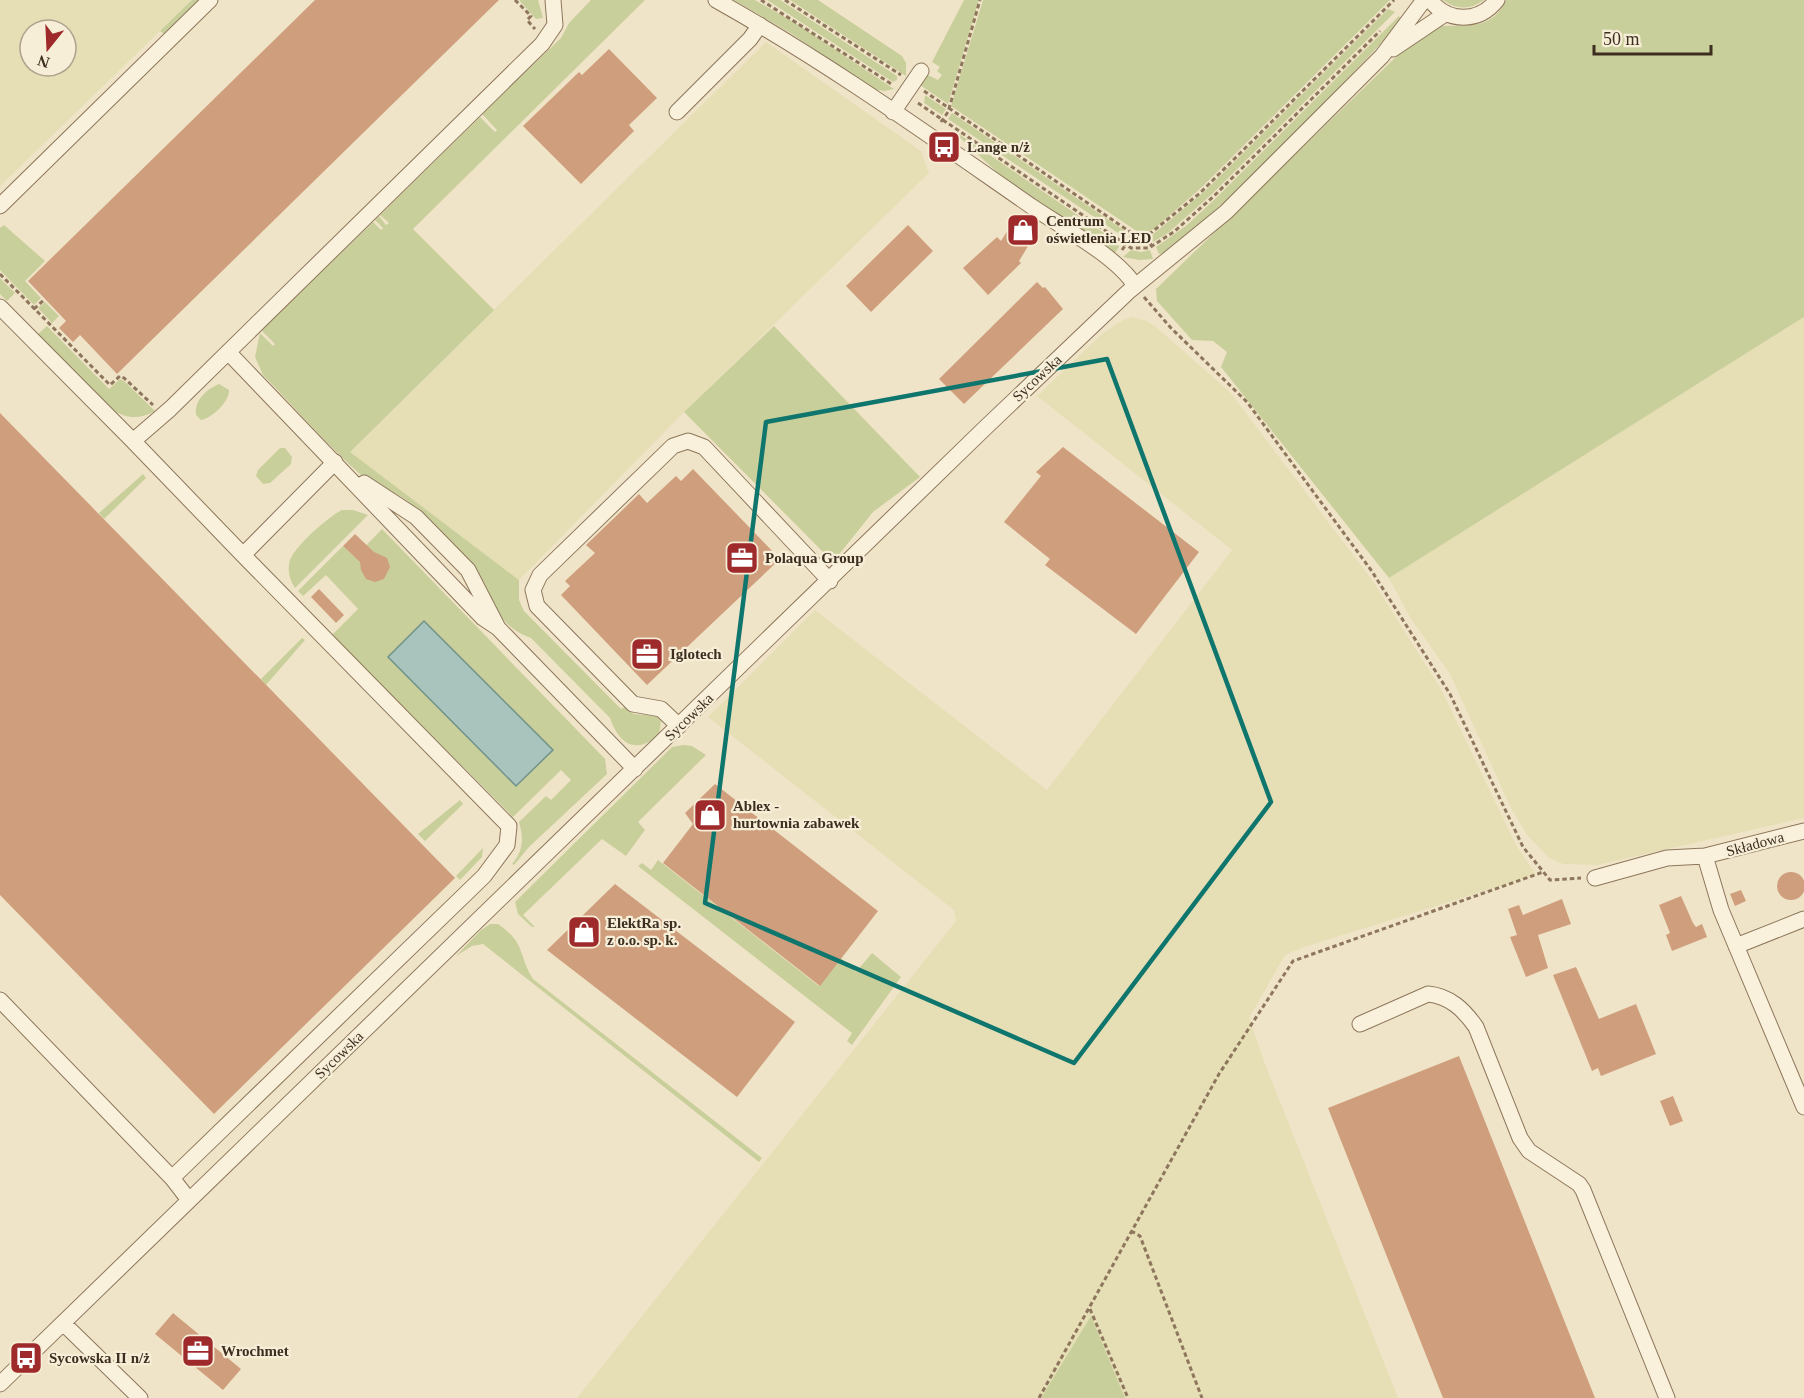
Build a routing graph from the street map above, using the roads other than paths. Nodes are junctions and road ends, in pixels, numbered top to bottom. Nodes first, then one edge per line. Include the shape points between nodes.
1 (210, 0) edge
2 (553, 0) edge
3 (716, 0) edge
4 (1424, 0) edge
5 (1430, 0) edge
6 (1497, 0) edge
7 (1445, 14) junction
8 (760, 25) junction
9 (1382, 56) junction
10 (913, 82) road end
11 (677, 112) dead end
12 (893, 112) junction
13 (0, 206) edge
14 (1135, 286) junction
15 (0, 307) edge
16 (228, 352) junction
17 (133, 441) junction
18 (335, 462) junction
19 (243, 555) junction
20 (830, 581) junction
21 (498, 628) junction
22 (679, 726) junction
23 (635, 769) junction
24 (1804, 831) edge
25 (1705, 856) junction
26 (1595, 878) road end
27 (1804, 919) edge
28 (1736, 946) junction
29 (0, 1000) edge
30 (1360, 1023) dead end
31 (1804, 1107) edge
32 (172, 1178) junction
33 (189, 1200) junction
34 (63, 1323) junction
35 (0, 1384) edge
36 (140, 1398) edge
37 (1667, 1398) edge

1 - 13 street
2 - 16 street via 555,25 548,38
3 - 8 street
4 - 9 street, Sycowska
5 - 7 street
6 - 7 street via 1474,16
7 - 9 street, Sycowska
8 - 11 street
8 - 12 street
9 - 14 street, Sycowska via 1212,225
10 - 12 street
12 - 14 street via 1114,263
14 - 20 street, Sycowska
15 - 17 street
16 - 17 street
16 - 18 street
17 - 19 street
18 - 19 street
18 - 21 street via 483,618
18 - 21 street via 416,517 468,570
19 - 32 street via 509,826 507,845 484,876
20 - 22 street, Sycowska
20 - 22 street via 705,447 688,441 673,446 540,575 533,590 537,606 633,704 661,709
21 - 23 street
22 - 23 street, Sycowska
23 - 33 street, Sycowska
24 - 25 street, Składowa
25 - 26 street, Składowa via 1667,858
25 - 28 street via 1712,886
27 - 28 street
28 - 31 street
29 - 32 street
30 - 37 street via 1428,994 1453,1002 1468,1016 1476,1027 1520,1138 1529,1151 1583,1190
32 - 33 street
33 - 34 street, Sycowska
34 - 35 street, Sycowska
34 - 36 street

